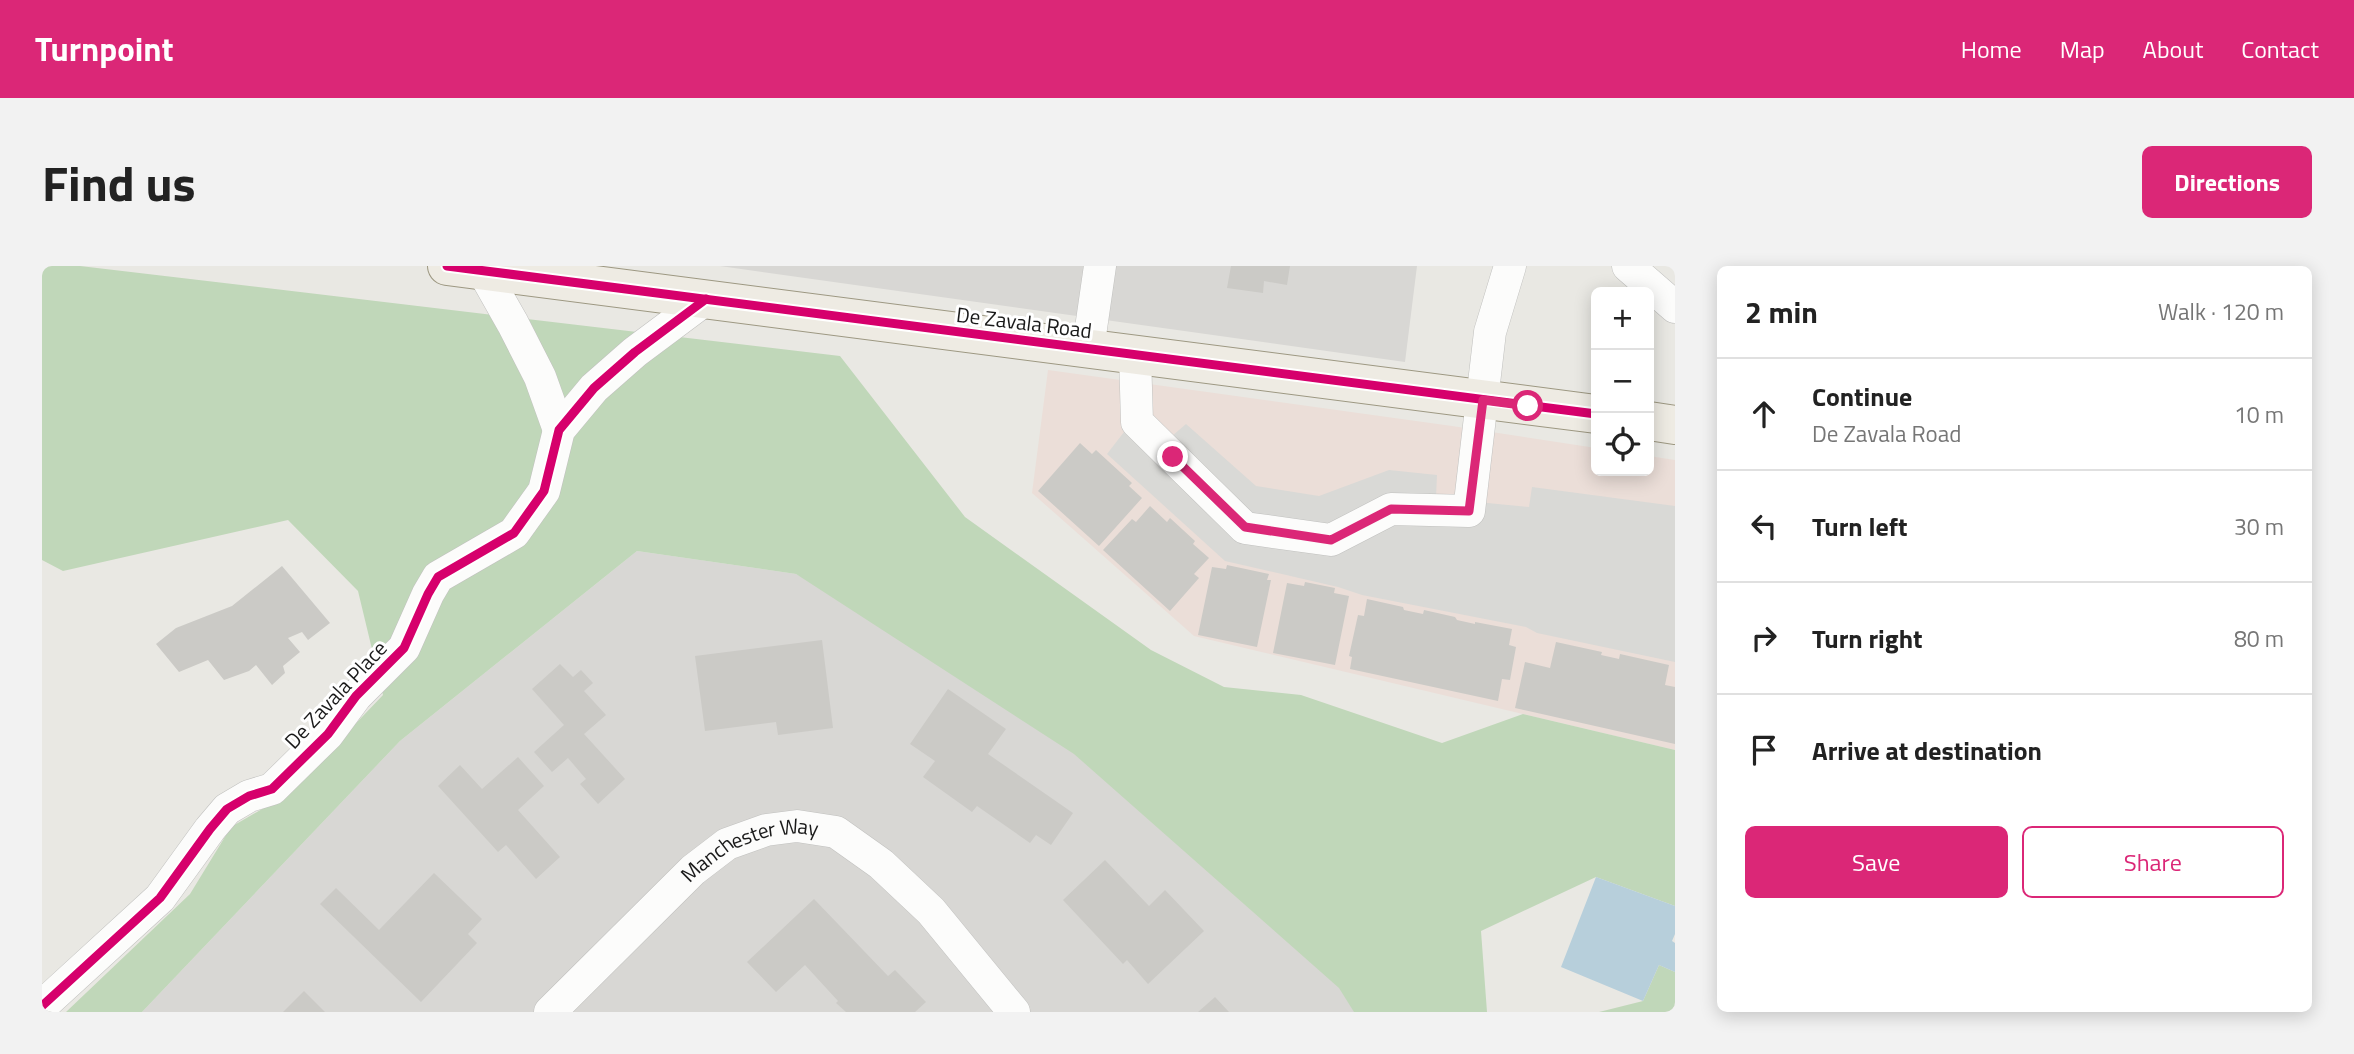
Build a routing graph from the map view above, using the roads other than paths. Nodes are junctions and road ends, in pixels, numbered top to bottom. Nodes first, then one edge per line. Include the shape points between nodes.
1 (1100, 266) edge
2 (1510, 266) edge
3 (1628, 266) edge
4 (465, 268) edge
5 (706, 299) junction
6 (1675, 307) edge
7 (1088, 349) junction
8 (1135, 355) junction
9 (1483, 400) junction
10 (1591, 413) edge
11 (1654, 422) edge
12 (1675, 425) edge
13 (559, 430) junction
14 (42, 1006) edge
15 (550, 1012) edge
16 (1014, 1012) edge

1 - 7 street
2 - 9 street via 1490,332
3 - 6 street
4 - 5 main road, De Zavala Road
4 - 13 street via 513,324 540,377
5 - 7 main road, De Zavala Road
5 - 13 street, De Zavala Place via 594,388
7 - 8 main road, De Zavala Road
8 - 9 main road, De Zavala Road
8 - 9 street via 1138,422 1245,527 1331,540 1391,509 1469,511
9 - 10 main road, De Zavala Road
11 - 12 main road
13 - 14 street, De Zavala Place via 544,491 514,533 438,578 404,648 356,696 328,734 272,789 248,796 227,810 160,898
15 - 16 street, Manchester Way via 693,870 727,844 766,830 797,826 836,832 881,864 931,911

